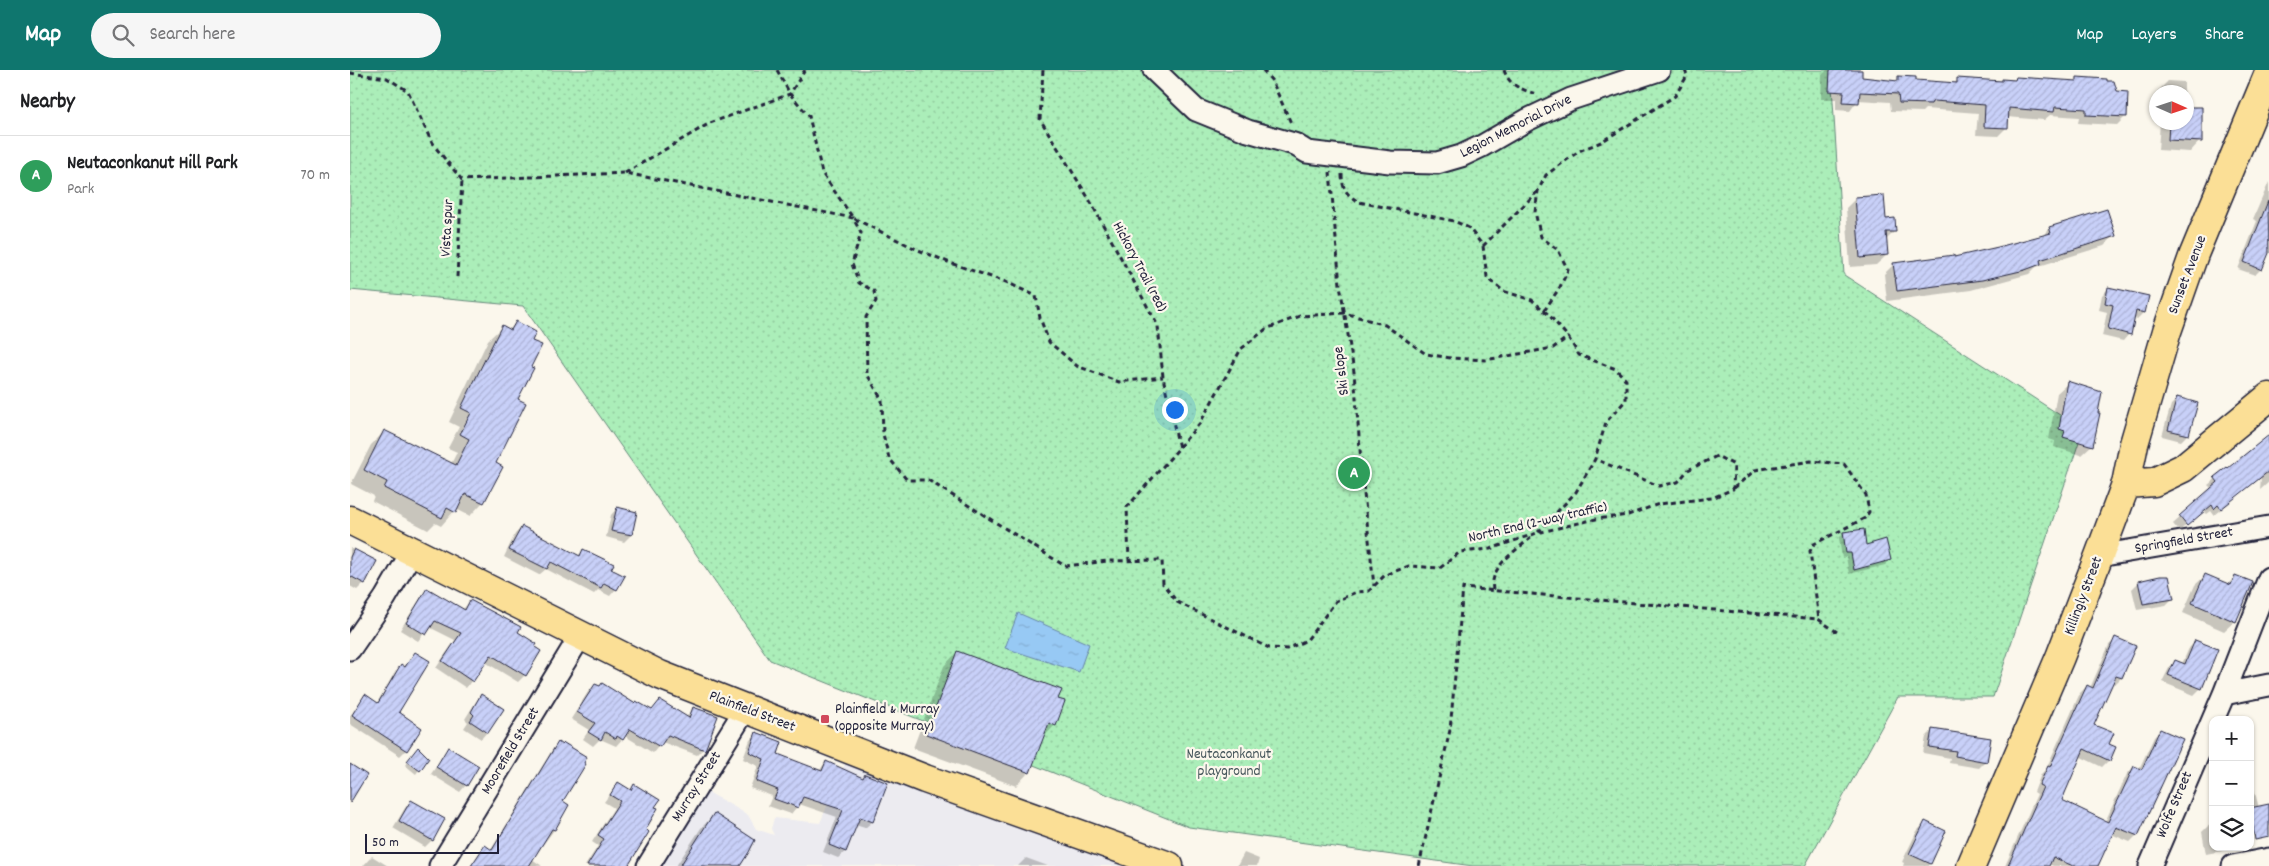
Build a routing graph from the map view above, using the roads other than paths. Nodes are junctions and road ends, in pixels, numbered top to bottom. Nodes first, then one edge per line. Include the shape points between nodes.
1 (1154, 70) edge
2 (1659, 70) edge
3 (2269, 73) edge
4 (2269, 397) edge
5 (2126, 484) junction
6 (350, 520) edge
7 (2269, 527) edge
8 (413, 550) junction
9 (2099, 556) junction
10 (2269, 578) edge
11 (581, 635) junction
12 (350, 649) edge
13 (2269, 686) edge
14 (2224, 694) junction
15 (746, 708) junction
16 (2269, 859) edge
17 (440, 866) edge
18 (648, 866) edge
19 (1169, 866) edge
20 (1971, 866) edge
21 (2150, 866) edge
22 (2233, 866) edge

1 - 2 street, Legion Memorial Drive via 1196,110 1248,131 1294,144 1307,152 1390,162 1437,163 1475,150 1571,99
3 - 5 main road, Sunset Avenue via 2194,254 2167,331 2134,444
4 - 5 main road via 2183,468 2154,482
5 - 9 main road, Killingly Street
6 - 8 main road, Plainfield Street
7 - 9 street, Springfield Street
8 - 11 main road, Plainfield Street
8 - 12 street
9 - 20 main road, Killingly Street
10 - 14 street, Wolfe Street
11 - 15 main road, Plainfield Street via 660,675
11 - 17 street, Moorefield Street
13 - 14 street
14 - 21 street, Wolfe Street
15 - 18 street, Murray Street
15 - 19 main road, Plainfield Street via 925,779
16 - 22 street

